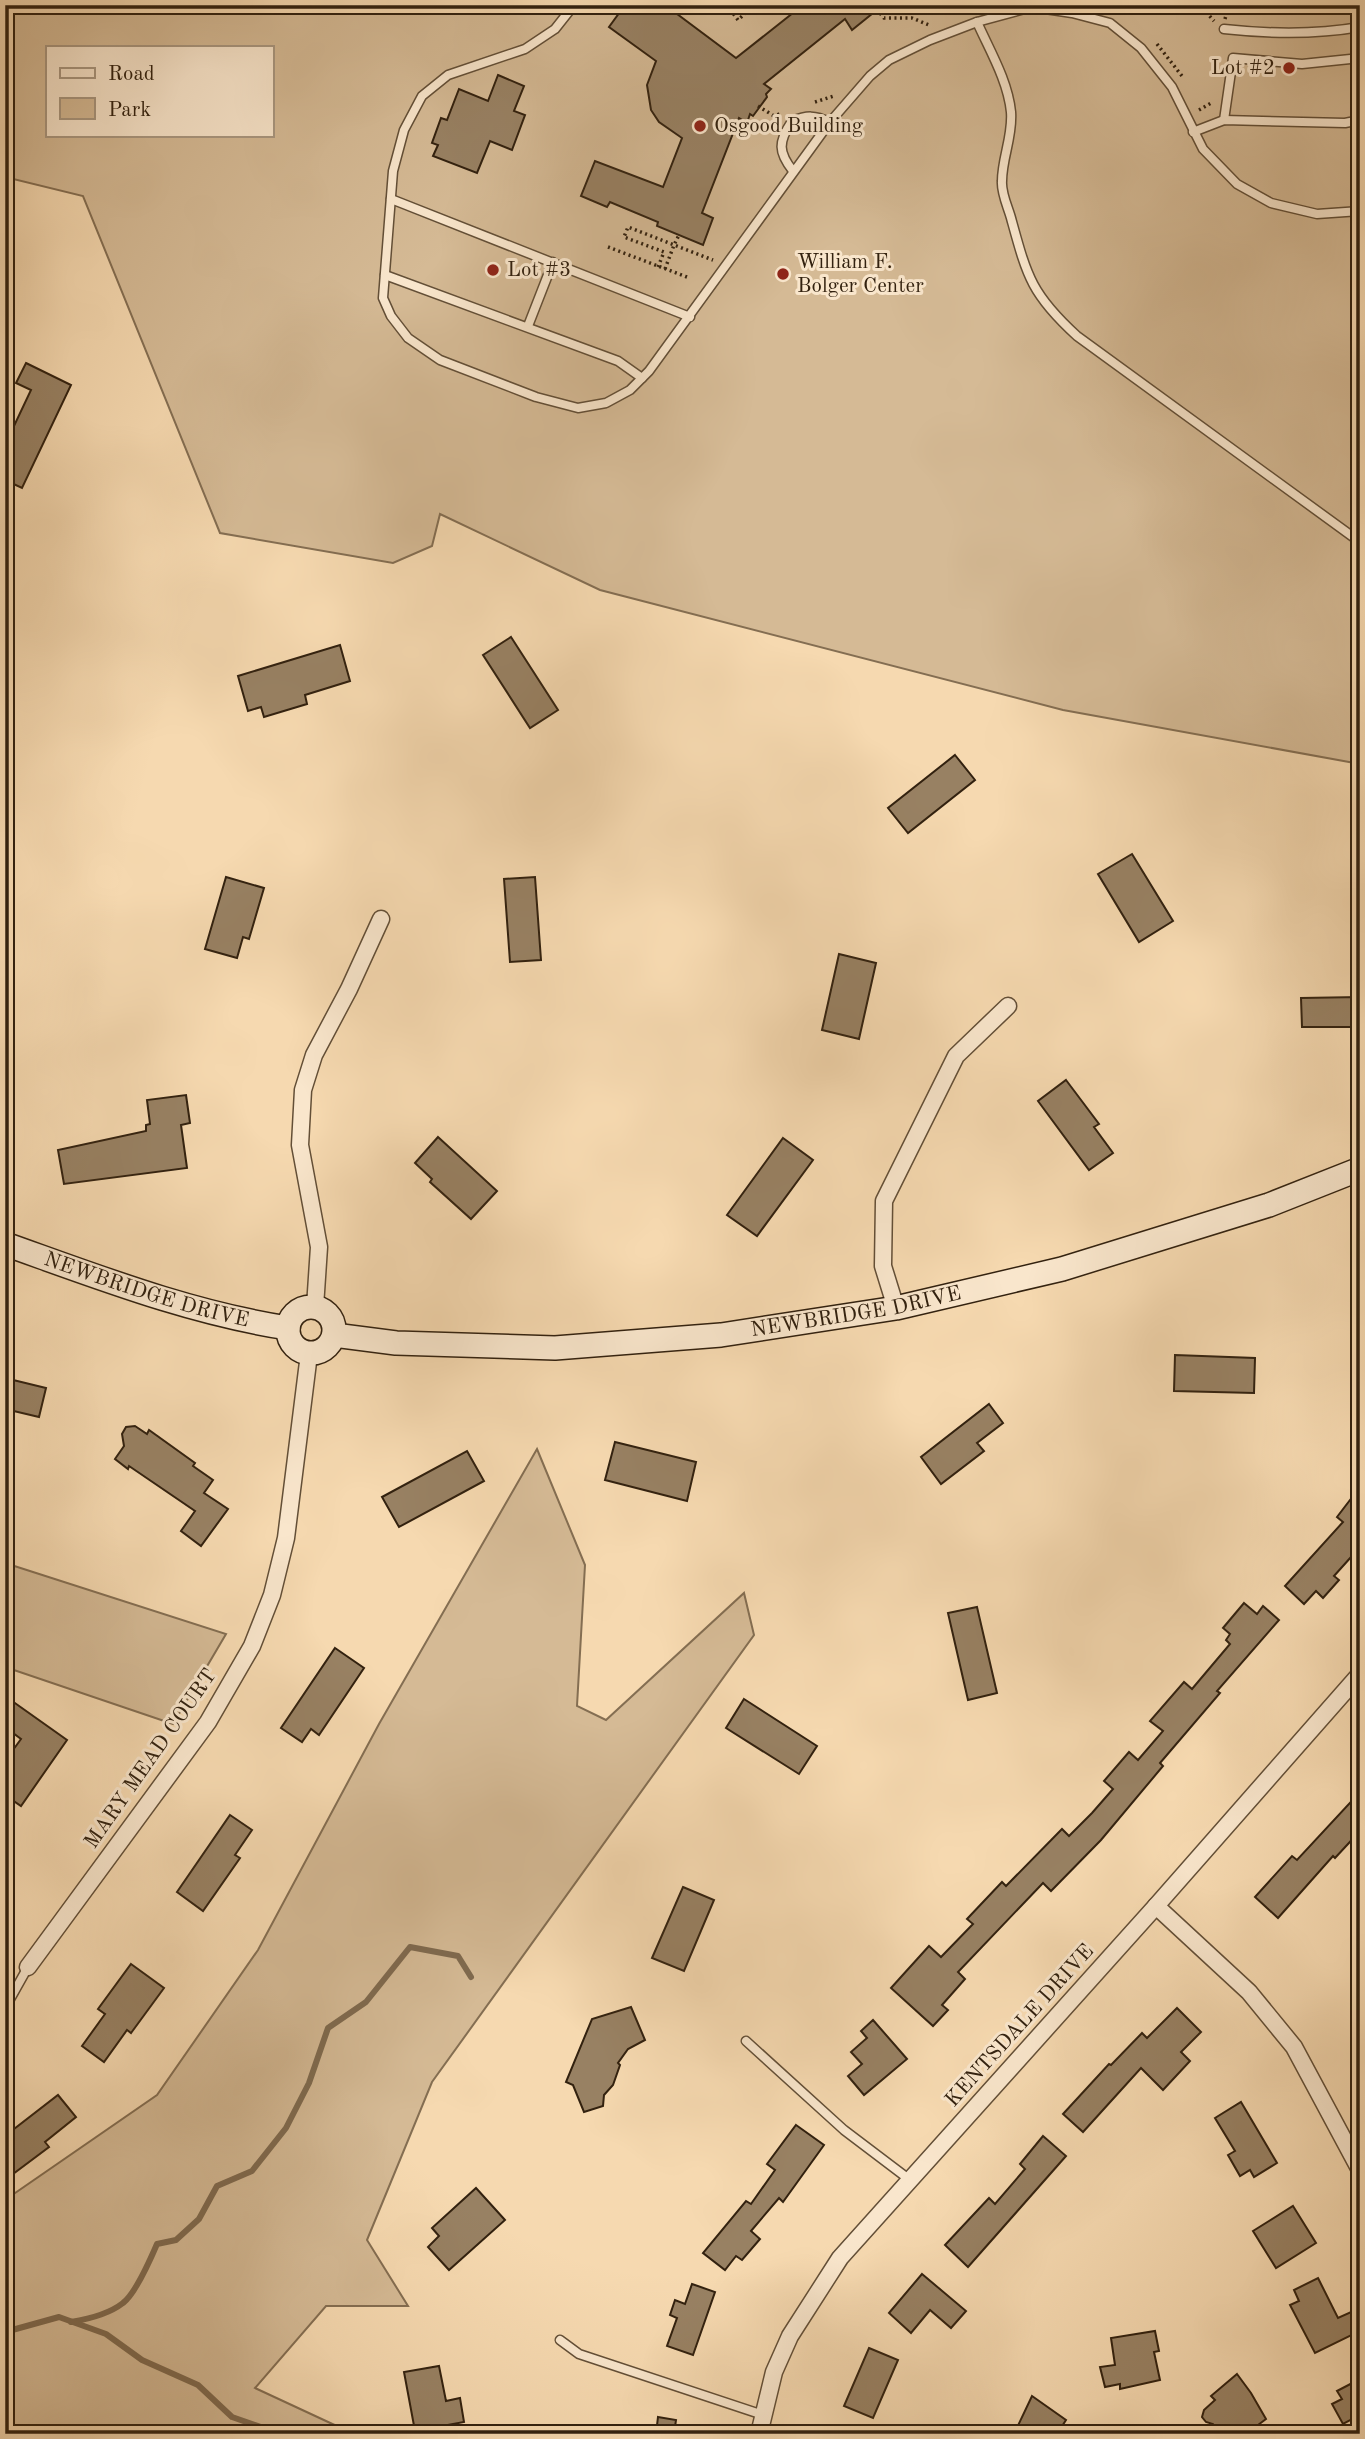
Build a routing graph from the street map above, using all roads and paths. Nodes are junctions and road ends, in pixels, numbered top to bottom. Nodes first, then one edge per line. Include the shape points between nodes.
1 (574, 5) edge
2 (726, 5) edge
3 (754, 5) edge
4 (1131, 5) edge
5 (1191, 5) edge
6 (1217, 5) edge
7 (872, 6) edge
8 (1205, 12) junction
9 (1116, 16) dead end
10 (977, 22) junction
11 (930, 25) junction
12 (938, 25) dead end
13 (1360, 27) edge
14 (1224, 29) joint
15 (918, 32) dead end
16 (1154, 41) dead end
17 (1360, 58) edge
18 (1184, 79) dead end
19 (842, 87) dead end
20 (1215, 91) dead end
21 (808, 104) dead end
22 (1197, 110) dead end
23 (786, 111) dead end
24 (1224, 120) junction
25 (1360, 120) edge
26 (830, 121) junction
27 (1193, 132) junction
28 (769, 138) dead end
29 (793, 171) junction
30 (391, 199) junction
31 (1360, 211) edge
32 (680, 235) dead end
33 (674, 245) junction
34 (608, 247) dead end
35 (715, 261) dead end
36 (553, 262) junction
37 (658, 267) junction
38 (665, 270) junction
39 (385, 275) junction
40 (687, 277) dead end
41 (690, 317) junction
42 (528, 326) junction
43 (642, 378) junction
44 (1360, 542) edge
45 (380, 919) dead end
46 (1008, 1006) dead end
47 (1360, 1169) edge
48 (5, 1244) edge
49 (314, 1307) junction
50 (896, 1308) junction
51 (288, 1328) junction
52 (334, 1335) junction
53 (309, 1354) junction
54 (1360, 1674) edge
55 (1156, 1906) junction
56 (28, 1967) joint
57 (5, 2008) edge
58 (746, 2041) dead end
59 (1360, 2170) edge
60 (911, 2180) junction
61 (560, 2340) dead end
62 (763, 2415) junction
63 (759, 2434) edge

1 - 30 lane via 555,29 525,49 448,75 422,96 404,130
2 - 3 path via 738,20
4 - 9 path via 1105,10
5 - 8 path
6 - 8 path
7 - 11 path via 884,18 912,18
8 - 14 path
10 - 26 lane via 889,60
10 - 27 lane via 1032,8 1110,23 1141,48 1172,87
10 - 44 lane via 1003,80 1011,112 1001,183 1036,293 1077,336
11 - 12 path
11 - 15 path
13 - 14 lane via 1261,33
16 - 18 path
17 - 24 lane via 1302,64 1233,58
19 - 21 path via 833,97
20 - 22 path via 1213,104
23 - 28 path via 775,116
24 - 25 lane
24 - 27 lane
26 - 29 lane
26 - 29 lane via 808,115 792,121 781,143 783,158
27 - 31 lane via 1237,184 1271,203 1317,214
29 - 41 lane
30 - 36 lane
30 - 39 lane
32 - 33 path
33 - 35 path
33 - 37 path via 628,227 624,237 664,252
33 - 38 path
34 - 37 path
36 - 41 lane
36 - 42 lane
37 - 38 path
38 - 40 path
39 - 42 lane
39 - 43 lane via 383,298 391,316 408,338 440,360 578,408 606,402 631,390
41 - 43 lane
42 - 43 lane via 618,361
45 - 49 street via 314,1055 303,1090 300,1145 320,1247
46 - 50 street via 956,1056 884,1200 883,1266
47 - 50 street, NEWBRIDGE DRIVE via 1269,1205 1062,1269
48 - 51 street, NEWBRIDGE DRIVE via 169,1302
49 - 51 street via 300,1310
49 - 52 street via 328,1314
50 - 52 street, NEWBRIDGE DRIVE via 721,1335 555,1348 396,1343
51 - 53 street via 291,1342
52 - 53 street via 328,1347
53 - 56 street, MARY MEAD COURT via 286,1538 272,1595 252,1646 208,1722
54 - 55 street, KENTSDALE DRIVE
55 - 59 street via 1249,1992 1294,2047
55 - 60 street, KENTSDALE DRIVE
56 - 57 lane
58 - 60 lane via 844,2130
60 - 62 street, KENTSDALE DRIVE via 840,2259 790,2336
61 - 62 lane via 579,2354
62 - 63 street, KENTSDALE DRIVE

